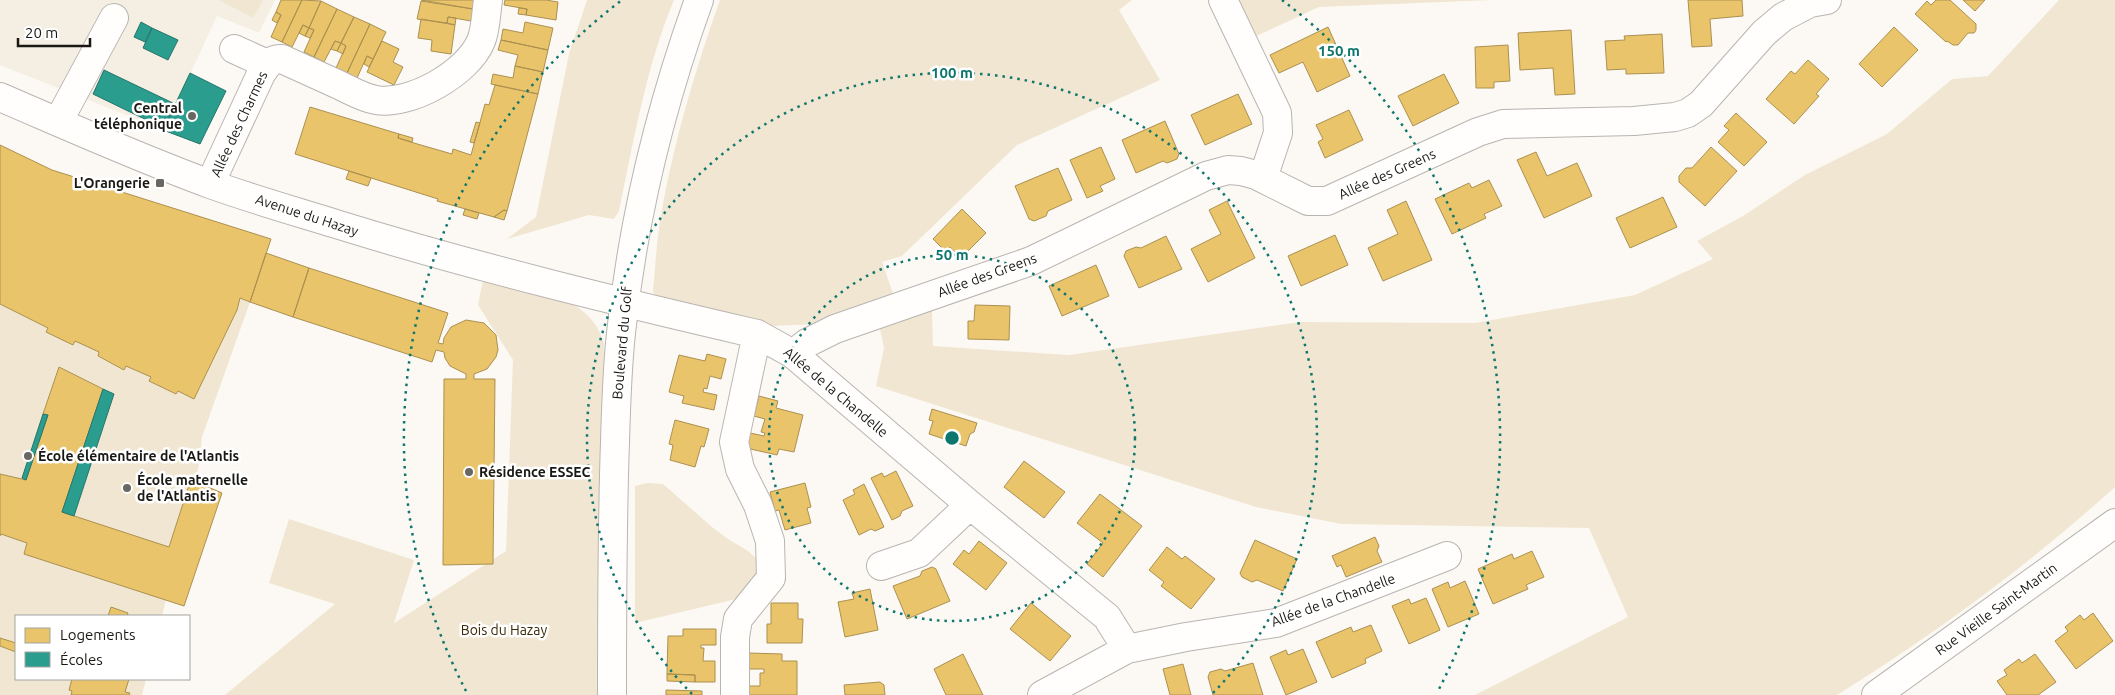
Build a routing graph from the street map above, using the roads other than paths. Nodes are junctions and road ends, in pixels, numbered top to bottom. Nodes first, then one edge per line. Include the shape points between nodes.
1 (488, 0) edge
2 (698, 0) edge
3 (1223, 0) edge
4 (1828, 0) edge
5 (114, 18) dead end
6 (234, 49) dead end
7 (267, 64) junction
8 (0, 97) edge
9 (58, 122) junction
10 (1263, 178) junction
11 (210, 184) junction
12 (624, 304) junction
13 (757, 334) junction
14 (793, 354) junction
15 (970, 505) junction
16 (2115, 523) edge
17 (1447, 556) dead end
18 (881, 566) dead end
19 (1127, 649) junction
20 (612, 695) edge
21 (735, 695) edge
22 (1042, 695) edge
23 (1876, 695) edge

1 - 7 street, Allée des Charmes via 482,40 474,53 449,77 409,97 377,100 282,59
2 - 12 street, Boulevard du Golf via 657,133 638,218
3 - 10 street via 1277,113 1278,133
4 - 10 street, Allée des Greens via 1810,4 1782,18 1701,104 1688,113 1634,121 1504,124 1478,132 1327,201 1308,201
5 - 9 street
6 - 7 street, Allée des Charmes
7 - 11 street, Allée des Charmes
8 - 9 street, Avenue du Hazay
9 - 11 street, Avenue du Hazay
10 - 14 street, Allée des Greens via 1228,170 1206,176 1030,261 835,329
11 - 12 street, Avenue du Hazay via 391,241
12 - 13 street, Allée de la Chandelle
12 - 20 street, Boulevard du Golf via 617,378 614,472
13 - 14 street, Allée de la Chandelle
13 - 21 street via 734,442 740,469 758,505 770,541 771,578 738,619
14 - 15 street, Allée de la Chandelle
15 - 18 street via 919,553
15 - 19 street, Allée de la Chandelle via 1107,617
16 - 23 street, Rue Vieille Saint-Martin
17 - 19 street, Allée de la Chandelle via 1276,623
19 - 22 street, Allée de la Chandelle

